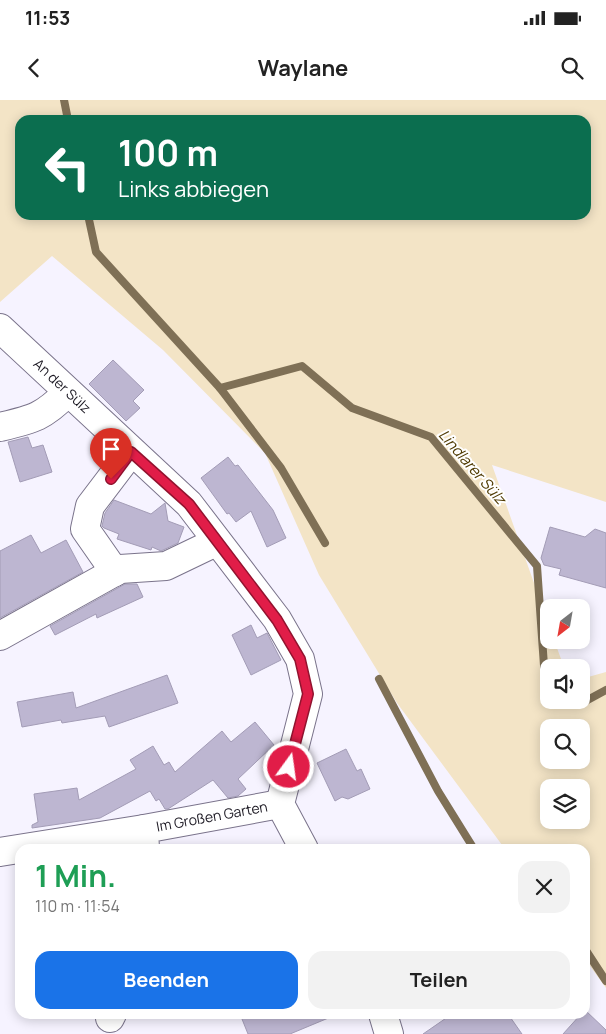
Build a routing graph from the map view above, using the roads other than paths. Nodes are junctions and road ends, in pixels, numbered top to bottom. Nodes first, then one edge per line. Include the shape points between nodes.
1 (0, 328) edge
2 (68, 392) junction
3 (0, 426) edge
4 (131, 452) junction
5 (216, 542) junction
6 (115, 572) junction
7 (0, 636) edge
8 (280, 804) junction
9 (144, 839) edge
10 (89, 844) edge
11 (301, 844) edge
12 (15, 851) edge
13 (0, 852) edge
14 (385, 1019) edge
15 (390, 1034) edge

1 - 2 street, An der Sülz
2 - 3 street via 51,409 33,419
2 - 4 street, An der Sülz
4 - 5 street, An der Sülz via 189,504
4 - 6 street via 90,506 85,529
5 - 6 street via 166,566
5 - 8 street, An der Sülz via 277,620 300,659 308,694
6 - 7 street
8 - 9 street, Im Großen Garten
8 - 11 street
9 - 10 street, Im Großen Garten
12 - 13 street, Im Großen Garten
14 - 15 street

